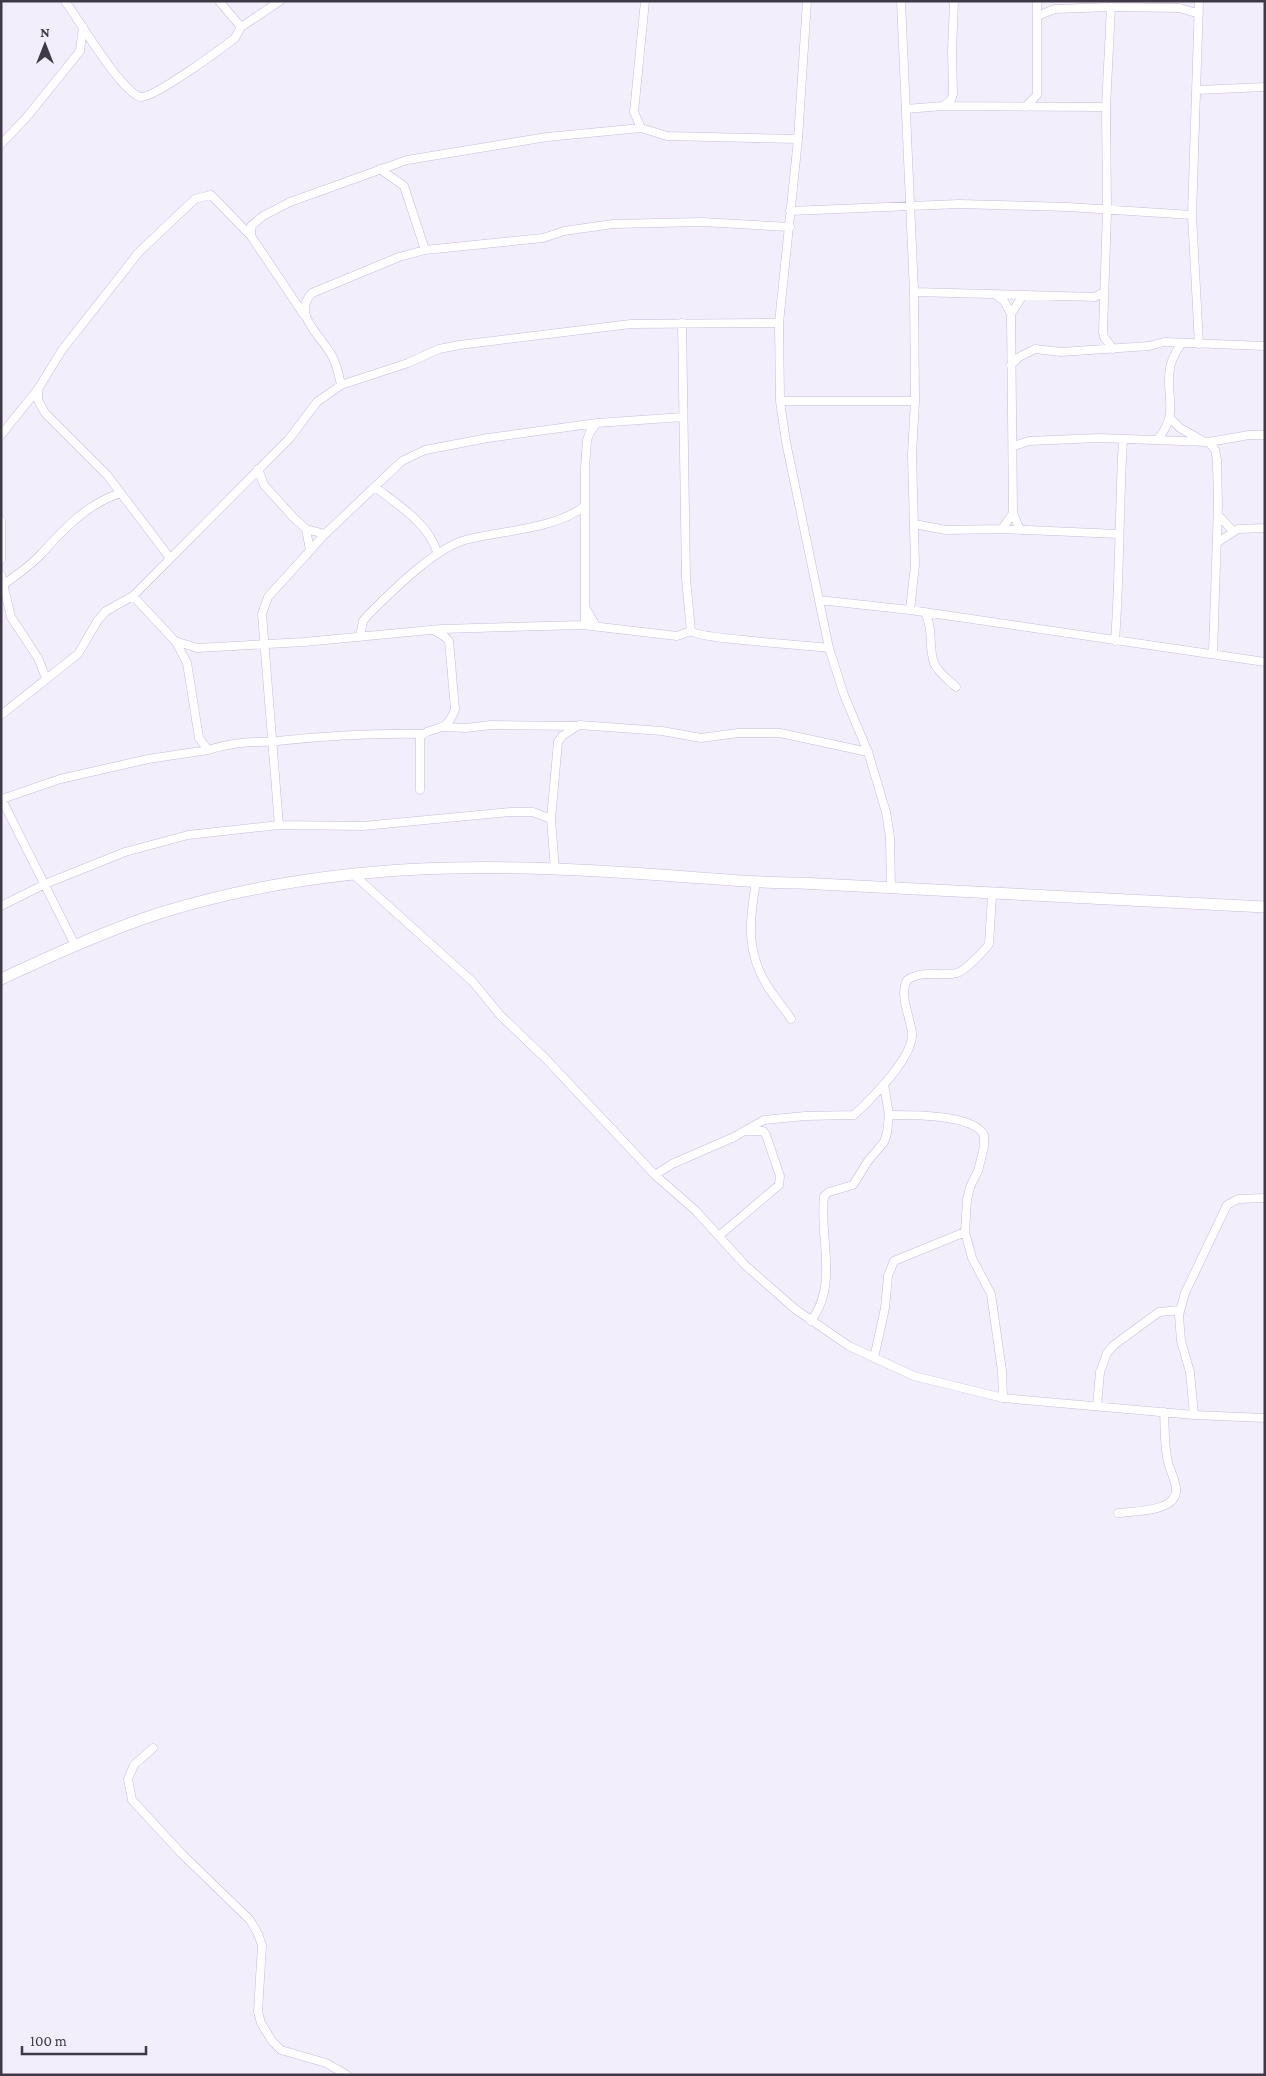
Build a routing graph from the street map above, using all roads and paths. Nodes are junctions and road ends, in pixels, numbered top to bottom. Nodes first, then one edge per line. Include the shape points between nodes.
1 (65, 1) edge
2 (219, 1) edge
3 (280, 1) edge
4 (645, 1) edge
5 (807, 1) edge
6 (901, 1) edge
7 (954, 1) edge
8 (1037, 1) edge
9 (1199, 1) edge
10 (1111, 7) junction
11 (1199, 14) junction
12 (1037, 16) junction
13 (83, 26) junction
14 (242, 27) junction
15 (92, 44) junction
16 (80, 51) junction
17 (1265, 88) edge
18 (1198, 90) junction
19 (943, 106) junction
20 (1106, 106) junction
21 (1025, 107) junction
22 (906, 109) junction
23 (641, 128) junction
24 (798, 139) junction
25 (1, 144) edge
26 (380, 169) junction
27 (911, 205) junction
28 (790, 211) junction
29 (1107, 211) junction
30 (1192, 215) junction
31 (790, 227) junction
32 (250, 236) junction
33 (425, 250) junction
34 (914, 292) junction
35 (1104, 292) junction
36 (996, 295) junction
37 (1023, 295) junction
38 (1011, 314) junction
39 (304, 315) junction
40 (682, 323) junction
41 (779, 323) junction
42 (1181, 343) junction
43 (1199, 344) junction
44 (1011, 346) junction
45 (1265, 346) edge
46 (1113, 349) junction
47 (1027, 352) junction
48 (1011, 365) junction
49 (341, 385) junction
50 (38, 389) junction
51 (780, 401) junction
52 (915, 402) junction
53 (683, 417) junction
54 (1170, 418) junction
55 (597, 423) junction
56 (1, 435) edge
57 (1265, 435) edge
58 (1123, 439) junction
59 (1158, 439) junction
60 (1207, 442) junction
61 (1014, 446) junction
62 (258, 469) junction
63 (246, 482) junction
64 (264, 485) junction
65 (375, 487) junction
66 (120, 493) junction
67 (585, 506) junction
68 (1013, 513) junction
69 (1218, 516) junction
70 (1, 520) edge
71 (914, 524) junction
72 (1265, 528) edge
73 (306, 529) junction
74 (1002, 529) junction
75 (1020, 530) junction
76 (1233, 531) junction
77 (325, 534) junction
78 (1118, 534) junction
79 (1218, 542) junction
80 (310, 550) junction
81 (437, 552) junction
82 (170, 558) junction
83 (1, 560) edge
84 (1, 575) edge
85 (3, 586) junction
86 (133, 596) junction
87 (819, 600) junction
88 (585, 607) junction
89 (910, 610) junction
90 (925, 612) junction
91 (584, 625) junction
92 (596, 626) junction
93 (433, 630) junction
94 (691, 631) junction
95 (360, 636) junction
96 (175, 641) junction
97 (1115, 641) junction
98 (264, 645) junction
99 (197, 648) junction
100 (829, 648) junction
101 (1214, 653) junction
102 (1265, 662) edge
103 (187, 663) junction
104 (46, 678) junction
105 (956, 687) dead end
106 (1, 715) edge
107 (579, 725) junction
108 (445, 726) junction
109 (423, 734) junction
110 (273, 741) junction
111 (208, 750) junction
112 (868, 752) junction
113 (420, 790) dead end
114 (2, 799) edge
115 (551, 819) junction
116 (279, 825) junction
117 (555, 870) junction
118 (353, 874) junction
119 (756, 882) junction
120 (45, 884) junction
121 (892, 889) junction
122 (992, 895) junction
123 (1, 906) edge
124 (1265, 907) edge
125 (75, 945) junction
126 (1, 980) edge
127 (791, 1019) dead end
128 (884, 1084) junction
129 (889, 1115) junction
130 (744, 1130) junction
131 (655, 1175) junction
132 (1265, 1198) edge
133 (965, 1232) junction
134 (720, 1235) junction
135 (1180, 1310) junction
136 (811, 1321) junction
137 (874, 1358) junction
138 (1003, 1398) junction
139 (1097, 1406) junction
140 (1164, 1412) junction
141 (1194, 1415) junction
142 (1265, 1418) edge
143 (1118, 1513) dead end
144 (152, 1748) dead end
145 (346, 2075) edge

1 - 13 street
2 - 14 street
3 - 14 street
4 - 23 street via 634,112
5 - 24 street
6 - 22 street
7 - 19 street via 953,94
8 - 12 street
9 - 11 street
10 - 11 street via 1180,8
10 - 12 street via 1055,9
10 - 20 street
11 - 18 street
12 - 21 street via 1036,95
13 - 15 street
13 - 16 street
14 - 15 street via 230,42 163,90 143,97 120,79
15 - 16 street
16 - 25 street
17 - 18 street
18 - 30 street via 1192,158
19 - 21 street
19 - 22 street
20 - 21 street
20 - 29 street
22 - 27 street
23 - 24 street via 667,136
23 - 26 street via 547,137 407,160
24 - 28 street
26 - 32 street via 276,209 255,221
26 - 33 street via 404,186
27 - 28 street
27 - 29 street via 1068,207
27 - 34 street
28 - 31 street
29 - 30 street
29 - 35 street
30 - 43 street
31 - 33 street via 702,222 613,224 542,238
31 - 41 street
32 - 39 street
32 - 50 street via 211,195 195,199 139,252 62,350
33 - 39 street via 399,257 312,293 305,300
34 - 36 street
34 - 52 street
35 - 37 street via 1095,298
35 - 46 street via 1104,337
36 - 37 street
36 - 38 street via 1004,301
37 - 38 street
38 - 44 street
39 - 49 street via 332,355
40 - 41 street
40 - 49 street via 631,324 460,344
40 - 53 street
41 - 51 street
42 - 43 street
42 - 46 street
42 - 54 street via 1170,368
43 - 45 street
44 - 47 street
44 - 48 street
46 - 47 street
47 - 48 street
48 - 61 street
49 - 62 street via 317,402 289,440
50 - 56 street
50 - 66 street via 38,400 45,413
51 - 52 street
51 - 87 street
52 - 71 street via 912,454
53 - 55 street
53 - 94 street via 686,579
54 - 59 street via 1168,427
54 - 60 street via 1180,428
55 - 65 street via 425,450 402,461
55 - 67 street via 587,440
57 - 60 street
58 - 59 street
58 - 61 street via 1029,441
58 - 78 street
59 - 60 street
60 - 69 street via 1215,450
61 - 68 street
62 - 63 street
62 - 64 street
63 - 64 street
63 - 82 street
64 - 73 street
65 - 77 street
65 - 81 street via 411,516 430,538
66 - 82 street
66 - 85 street via 79,515 41,554
67 - 81 street via 566,518 464,541
67 - 88 street
68 - 74 street
68 - 75 street
69 - 76 street
69 - 79 street
70 - 83 street
71 - 74 street via 946,530
71 - 89 street via 916,565
72 - 76 street
73 - 77 street
73 - 80 street
74 - 75 street
75 - 78 street
76 - 79 street
77 - 80 street
78 - 97 street via 1120,559
79 - 101 street
80 - 98 street via 264,604
81 - 95 street via 362,621
82 - 86 street
84 - 85 street
85 - 104 street via 12,617 38,658
86 - 96 street
86 - 104 street via 106,611 78,654
87 - 89 street
87 - 100 street
88 - 91 street
88 - 92 street
89 - 90 street
90 - 97 street
90 - 105 street via 932,628 934,663
91 - 92 street
91 - 93 street
92 - 94 street via 640,630 662,636 677,636
93 - 95 street
93 - 108 street via 444,636 450,646 455,710
94 - 100 street via 715,637
95 - 98 street
96 - 99 street
96 - 103 street
97 - 101 street
98 - 99 street
98 - 110 street
99 - 103 street
100 - 112 street
101 - 102 street
103 - 111 street via 199,738
104 - 106 street
107 - 108 street
107 - 112 street via 662,731 701,738 780,732
107 - 115 street via 558,742
108 - 109 street
109 - 110 street via 382,733
109 - 113 street via 419,743
110 - 111 street via 248,741
110 - 116 street
111 - 114 street via 60,778
112 - 121 street via 886,812
114 - 120 street
115 - 116 street via 533,812 511,812 362,826
115 - 117 street
116 - 120 street via 161,841
117 - 118 main road via 452,868
117 - 119 main road
118 - 125 main road via 209,899
118 - 131 street via 473,982 500,1015 548,1060
119 - 121 main road
119 - 127 street via 750,928 756,960 768,987
120 - 123 street
120 - 125 street
121 - 122 main road
122 - 124 main road
122 - 128 street via 990,936 984,951 956,973 924,973 907,980 904,994 912,1035 910,1044
125 - 126 main road
128 - 129 street
128 - 130 street via 854,1114 774,1118
129 - 133 street via 950,1119 981,1130 984,1147 968,1194
129 - 136 street via 884,1142 854,1183 824,1196 826,1283 818,1312
130 - 131 street
130 - 134 street via 763,1131 766,1135 780,1176 779,1185
131 - 134 street
132 - 135 street via 1238,1199 1227,1205
133 - 137 street via 894,1261 888,1276
133 - 138 street via 972,1258 991,1294
134 - 136 street via 745,1265
135 - 139 street via 1160,1312 1107,1353 1100,1372
135 - 141 street via 1180,1332 1190,1372
136 - 137 street
137 - 138 street via 914,1376
138 - 139 street
139 - 140 street
140 - 141 street
140 - 143 street via 1167,1456 1176,1495 1158,1509
141 - 142 street
144 - 145 street via 134,1765 128,1779 132,1800 250,1920 262,1945 258,2012 261,2023 281,2050 326,2063

